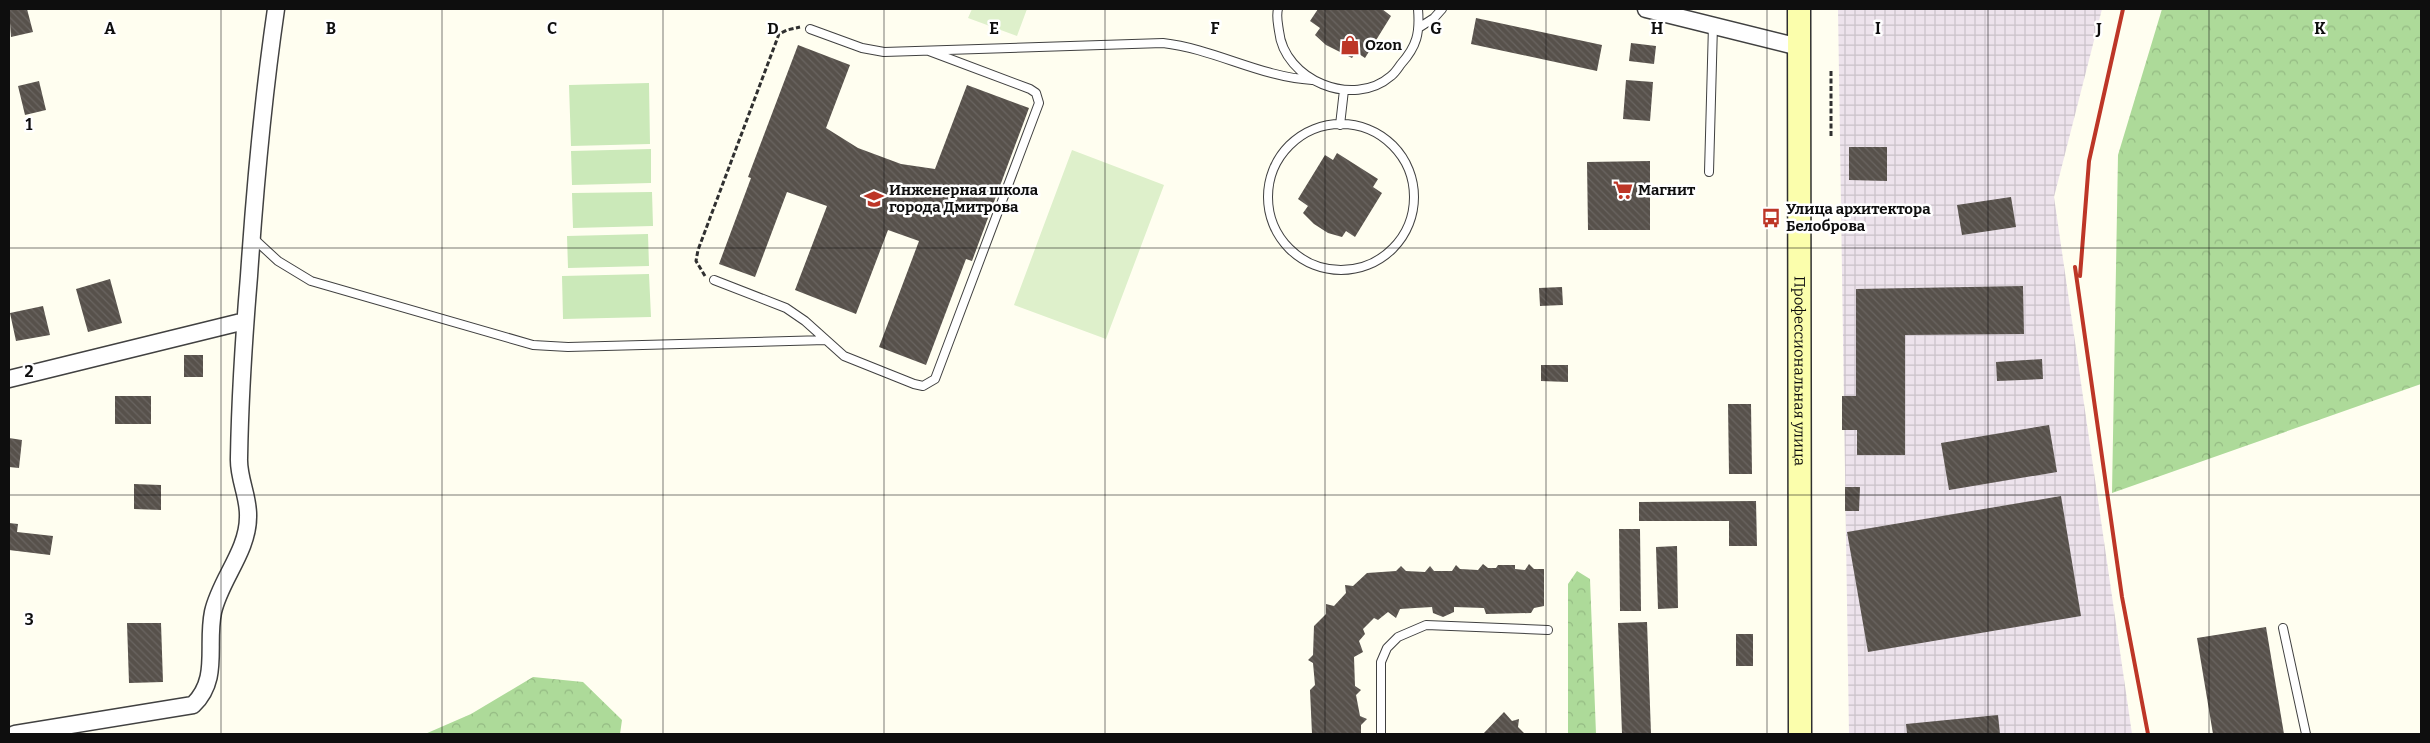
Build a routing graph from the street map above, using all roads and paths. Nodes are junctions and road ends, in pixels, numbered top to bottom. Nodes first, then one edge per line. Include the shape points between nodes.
1 (276, 9) edge
2 (1278, 9) edge
3 (1418, 9) edge
4 (1442, 9) edge
5 (1646, 9) edge
6 (1799, 9) edge
7 (1713, 25) junction
8 (1420, 27) junction
9 (810, 29) joint
10 (1799, 46) junction
11 (929, 51) junction
12 (1831, 70) dead end
13 (1312, 80) junction
14 (1344, 90) junction
15 (1340, 125) junction
16 (1831, 138) dead end
17 (1709, 172) dead end
18 (252, 236) junction
19 (714, 280) joint
20 (246, 321) junction
21 (826, 340) junction
22 (9, 378) edge
23 (2284, 628) dead end
24 (1548, 630) dead end
25 (15, 734) edge
26 (1381, 734) edge
27 (1800, 734) edge
28 (2306, 734) edge

1 - 18 street
2 - 13 lane via 1280,40 1290,61
3 - 8 lane
4 - 8 lane
5 - 7 street
6 - 10 main road, Профессиональная улица
7 - 10 street
7 - 17 lane
8 - 14 lane via 1413,50 1391,77 1371,87
9 - 11 lane via 873,50
9 - 19 path via 794,28 779,34 698,250 696,261 700,270
10 - 27 main road, Профессиональная улица
11 - 13 lane via 1163,43 1197,49 1279,76
11 - 21 lane via 1030,89 1038,98 1038,107 935,379 923,386 914,384 850,359
12 - 16 path
13 - 14 lane
14 - 15 lane
15 - 15 lane via 1324,125 1295,139 1273,167 1267,192 1268,206 1276,231 1290,250 1312,265 1353,270 1386,255 1407,229 1414,201 1408,166 1390,142 1368,128
18 - 20 street
18 - 21 lane via 278,262 311,281 533,345 562,348
19 - 21 lane via 786,308
20 - 22 street
20 - 25 street via 238,460 249,516 246,536 212,614 209,682 202,696 193,705
23 - 28 lane
24 - 26 lane via 1426,625 1398,636 1387,648 1381,662

